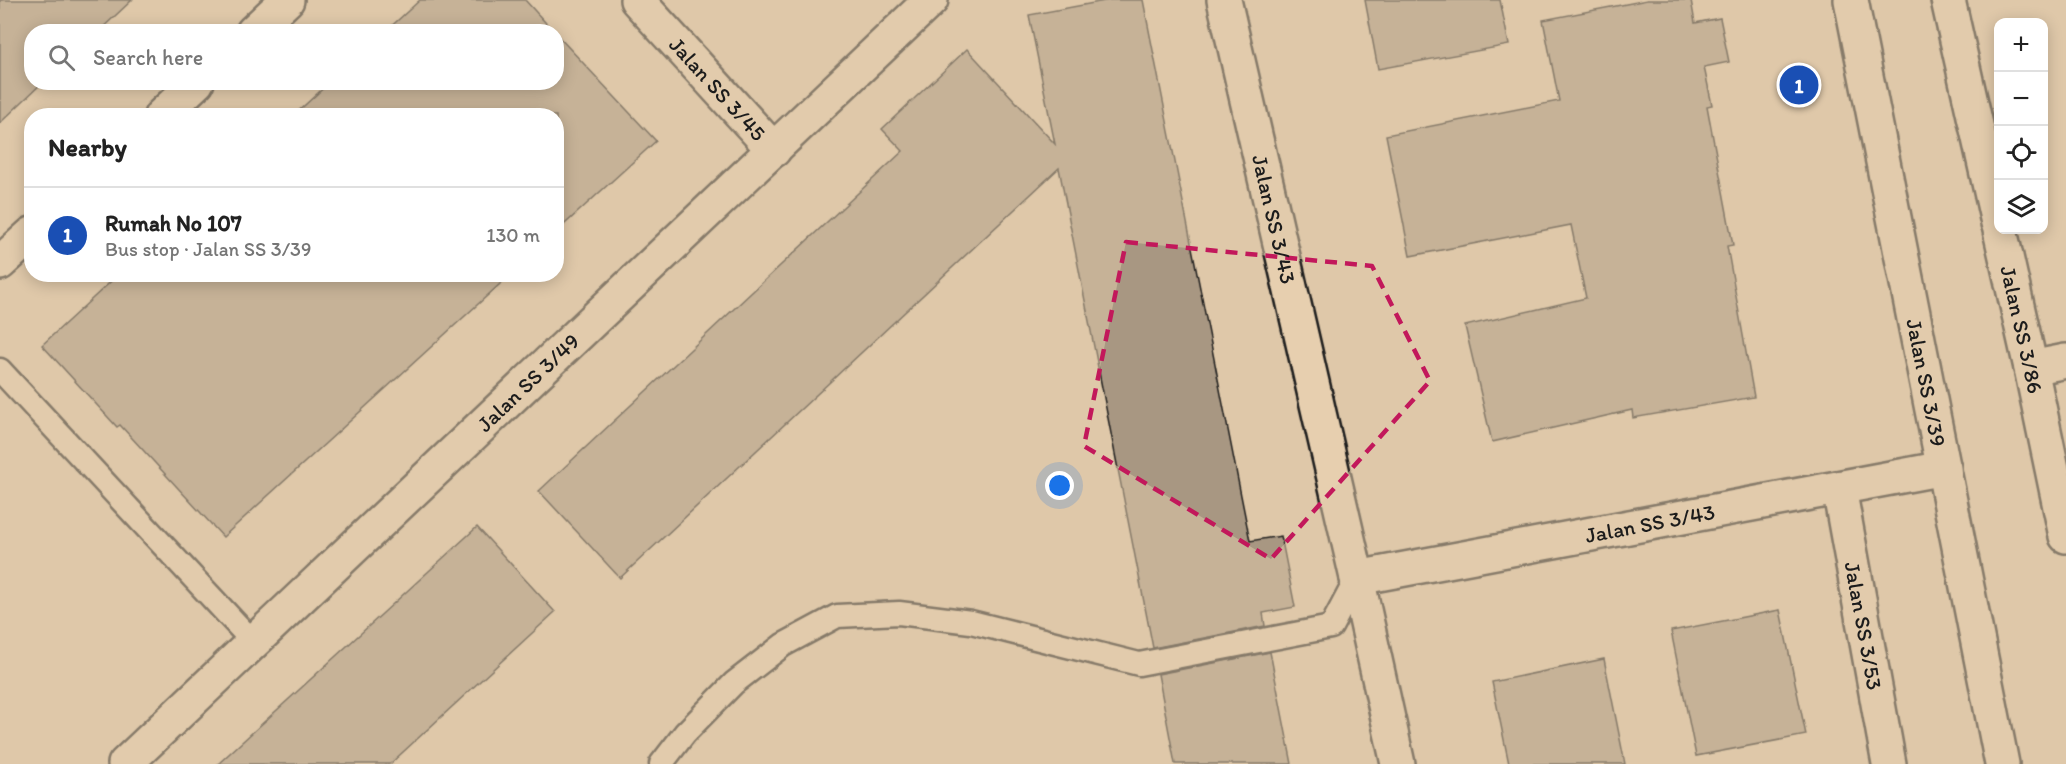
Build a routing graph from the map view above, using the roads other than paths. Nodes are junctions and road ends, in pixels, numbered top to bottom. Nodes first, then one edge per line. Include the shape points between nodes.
1 (287, 0) edge
2 (637, 0) edge
3 (931, 0) edge
4 (1224, 0) edge
5 (1851, 0) edge
6 (1948, 0) edge
7 (261, 24) edge
8 (189, 90) edge
9 (169, 108) edge
10 (774, 150) junction
11 (1994, 206) edge
12 (2001, 234) edge
13 (24, 241) edge
14 (0, 263) edge
15 (2066, 361) edge
16 (2031, 368) junction
17 (0, 370) edge
18 (1944, 468) junction
19 (1839, 488) junction
20 (2066, 536) edge
21 (1357, 578) junction
22 (254, 643) junction
23 (125, 764) edge
24 (661, 764) edge
25 (1398, 764) edge
26 (1889, 764) edge
27 (2002, 764) edge

1 - 7 street
2 - 10 street, Jalan SS 3/45
3 - 10 street, Jalan SS 3/49
4 - 21 street, Jalan SS 3/43
5 - 18 street, Jalan SS 3/39
6 - 11 street
8 - 9 street
10 - 22 street, Jalan SS 3/49
12 - 16 street, Jalan SS 3/86
13 - 14 street
15 - 16 street
16 - 20 street, Jalan SS 3/86
17 - 22 lane
18 - 19 street, Jalan SS 3/43
18 - 27 street, Jalan SS 3/39
19 - 21 street, Jalan SS 3/43
19 - 26 street, Jalan SS 3/53
21 - 24 lane via 1330,627 1138,664 971,622 899,613 837,616 783,645 734,683
21 - 25 street, Jalan SS 3/43
22 - 23 street, Jalan SS 3/49

